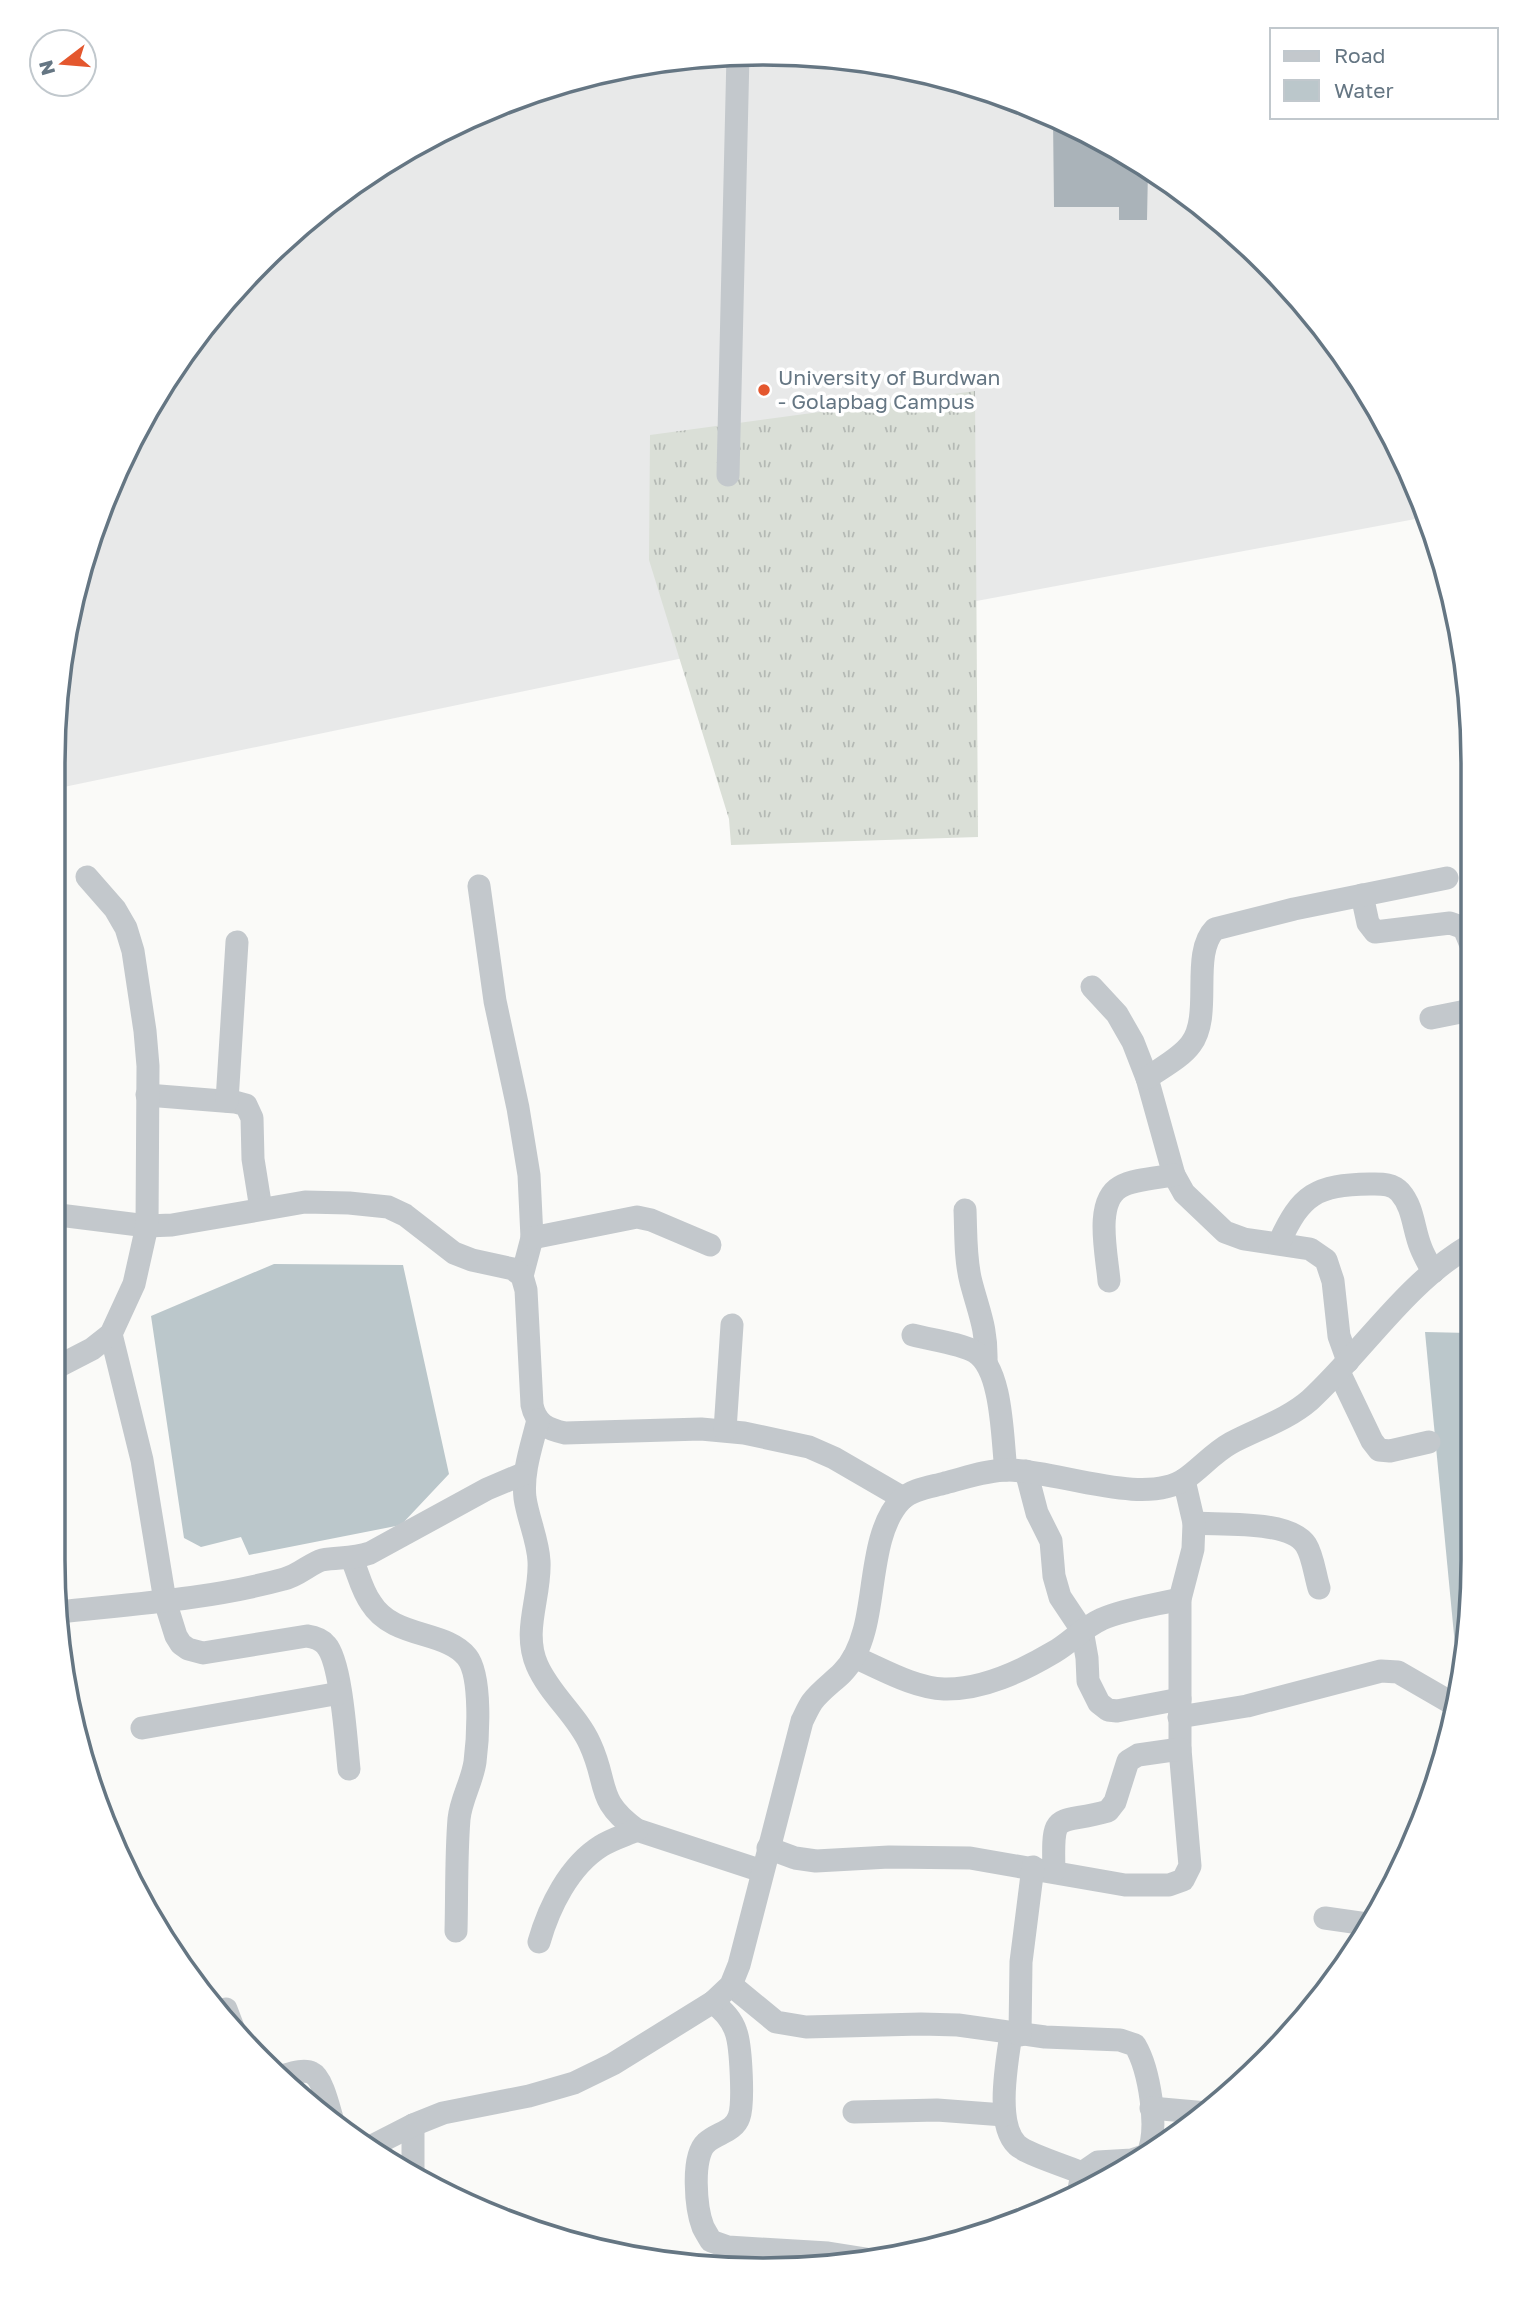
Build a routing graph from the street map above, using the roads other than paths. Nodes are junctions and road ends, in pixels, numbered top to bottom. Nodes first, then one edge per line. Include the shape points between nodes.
1 (738, 66) edge
2 (728, 475) dead end
3 (87, 877) dead end
4 (1447, 878) dead end
5 (479, 886) dead end
6 (1362, 895) junction
7 (1461, 927) edge
8 (237, 942) dead end
9 (1092, 987) dead end
10 (1461, 1012) edge
11 (1431, 1018) dead end
12 (1147, 1077) junction
13 (147, 1095) junction
14 (228, 1101) junction
15 (1174, 1175) junction
16 (261, 1209) junction
17 (965, 1210) dead end
18 (65, 1216) edge
19 (146, 1227) junction
20 (532, 1238) junction
21 (1279, 1243) junction
22 (710, 1245) dead end
23 (1461, 1251) edge
24 (1433, 1272) junction
25 (522, 1276) junction
26 (1109, 1281) dead end
27 (732, 1325) dead end
28 (111, 1334) junction
29 (913, 1335) dead end
30 (986, 1362) junction
31 (65, 1363) edge
32 (1343, 1366) junction
33 (538, 1420) junction
34 (725, 1430) junction
35 (1429, 1442) dead end
36 (1016, 1470) junction
37 (525, 1473) junction
38 (1184, 1480) junction
39 (903, 1498) junction
40 (1194, 1523) junction
41 (352, 1559) junction
42 (1319, 1588) dead end
43 (1180, 1599) junction
44 (165, 1601) junction
45 (67, 1611) edge
46 (1082, 1630) junction
47 (854, 1657) junction
48 (340, 1693) junction
49 (1447, 1700) edge
50 (1179, 1708) junction
51 (142, 1728) dead end
52 (1180, 1749) junction
53 (349, 1769) dead end
54 (637, 1830) junction
55 (765, 1859) junction
56 (1043, 1869) junction
57 (1325, 1918) dead end
58 (1359, 1923) edge
59 (456, 1931) dead end
60 (539, 1942) dead end
61 (731, 1985) junction
62 (713, 2002) junction
63 (1015, 2034) junction
64 (291, 2074) edge
65 (328, 2106) edge
66 (1151, 2108) junction
67 (854, 2112) dead end
68 (1191, 2112) edge
69 (1004, 2115) junction
70 (413, 2125) junction
71 (1153, 2140) edge
72 (378, 2143) edge
73 (1119, 2161) edge
74 (413, 2164) edge
75 (1082, 2173) junction
76 (1080, 2182) edge
77 (835, 2254) edge

1 - 2 street
3 - 13 street via 115,909 134,951 145,1031
4 - 6 street
5 - 20 street via 497,1014 529,1175
6 - 7 street via 1368,923 1375,932 1450,923
6 - 12 street via 1215,929 1203,950 1204,984 1196,1034 1190,1046
8 - 14 street
9 - 12 street via 1117,1014
10 - 11 street
12 - 15 street
13 - 14 street
13 - 19 street
14 - 16 street via 246,1105 253,1118 253,1159
15 - 21 street via 1184,1193 1225,1232
15 - 26 street via 1121,1186 1108,1197 1104,1210
16 - 19 street
16 - 25 street via 306,1202 388,1207 454,1253 513,1269
17 - 30 street via 967,1258 987,1338
18 - 19 street
19 - 28 street via 134,1284
20 - 22 street via 637,1217
20 - 25 street
21 - 24 street via 1290,1218 1316,1192 1345,1185 1388,1184 1411,1209 1421,1249
21 - 32 street via 1310,1249 1326,1260 1333,1281
23 - 24 street
24 - 32 street
25 - 33 street via 532,1405
27 - 34 street
28 - 31 street
28 - 44 street via 142,1460
29 - 30 street via 973,1351
30 - 36 street via 995,1381
32 - 35 street via 1379,1450
32 - 38 street via 1306,1403 1211,1456
33 - 34 street via 549,1430 565,1433
33 - 37 street
34 - 39 street via 809,1447
36 - 38 street via 1123,1489 1165,1487
36 - 39 street via 919,1490
36 - 46 street via 1051,1541 1060,1597
37 - 41 street
37 - 54 street via 525,1497 539,1558 531,1626 533,1653 538,1668 592,1747 608,1802
38 - 40 street
39 - 47 street via 890,1514
40 - 42 street via 1281,1528 1294,1534 1307,1545
40 - 43 street via 1193,1549
41 - 44 street via 318,1562 286,1579
41 - 59 street via 370,1603 383,1618 453,1646 468,1658 476,1678 474,1763 459,1822
43 - 46 street via 1104,1618
43 - 50 street
44 - 45 street
44 - 48 street via 181,1644 203,1653 307,1636 323,1641 332,1655
46 - 47 street via 1023,1670 981,1684 944,1689 919,1684
46 - 50 street via 1088,1681 1099,1703 1117,1711
47 - 55 street via 813,1701 802,1721
48 - 51 street
48 - 53 street
49 - 50 street via 1398,1672 1381,1671 1247,1706
50 - 52 street
52 - 56 street via 1128,1761 1108,1811 1058,1823
52 - 56 street via 1190,1866 1183,1880 1169,1885 1125,1885
54 - 55 street
54 - 60 street via 602,1845 580,1862 545,1920
55 - 56 street via 970,1858
55 - 61 street
56 - 63 street via 1021,1962
57 - 58 street
61 - 62 street
61 - 63 street via 776,2022 806,2027 958,2025
62 - 70 street via 613,2064 574,2082 443,2113
62 - 77 street via 737,2033 742,2099 739,2119 703,2145 698,2158 696,2197 703,2226 711,2241 728,2247
63 - 66 street via 1119,2040 1135,2045 1143,2058
63 - 69 street via 1006,2069
64 - 65 street via 313,2073
66 - 68 street
66 - 71 street
67 - 69 street via 937,2110
69 - 75 street via 1018,2147
70 - 72 street
70 - 74 street
73 - 75 street via 1098,2162
75 - 76 street

